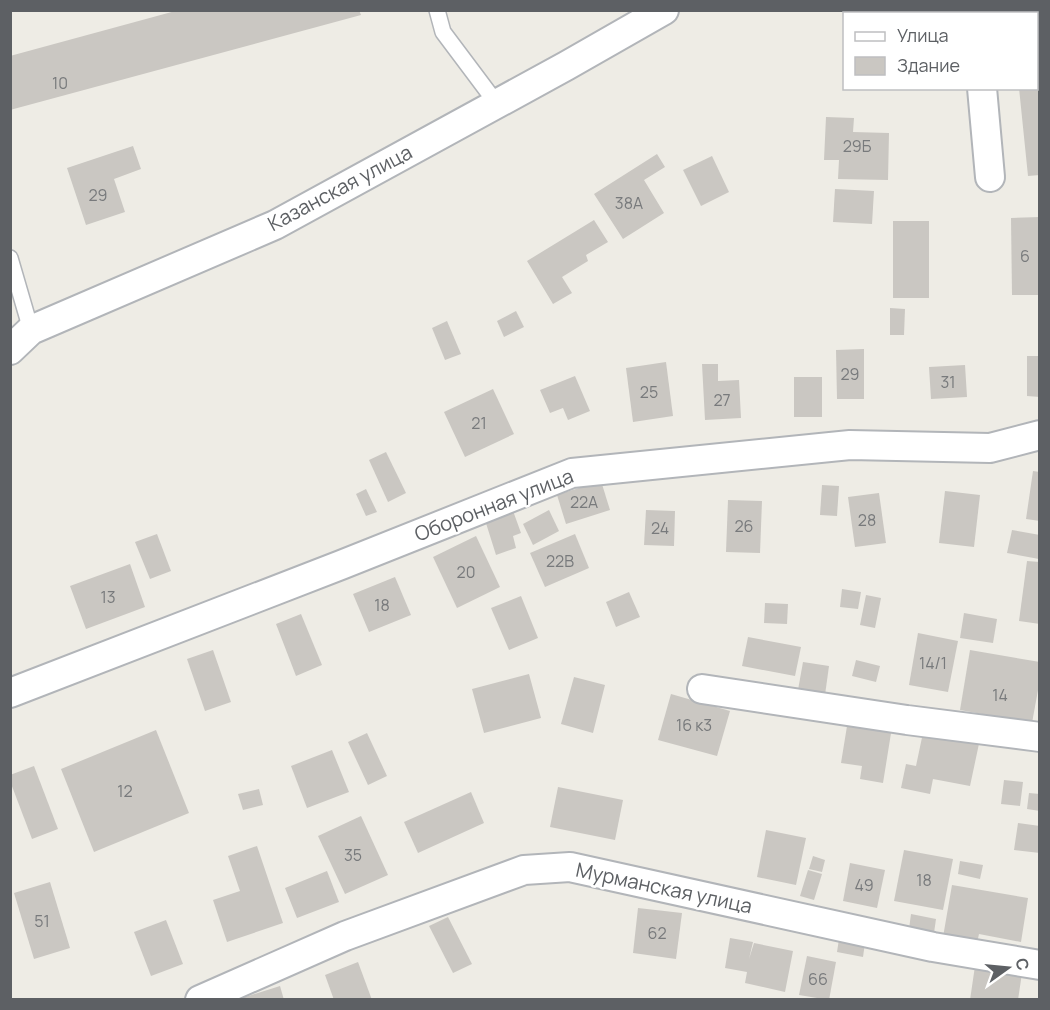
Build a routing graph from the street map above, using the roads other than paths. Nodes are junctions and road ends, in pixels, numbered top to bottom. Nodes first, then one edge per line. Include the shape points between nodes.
1 (437, 10) edge
2 (664, 10) edge
3 (982, 90) edge
4 (497, 104) junction
5 (990, 177) dead end
6 (10, 258) edge
7 (31, 330) junction
8 (10, 350) edge
9 (1040, 435) edge
10 (702, 689) dead end
11 (10, 693) edge
12 (1040, 737) edge
13 (1040, 965) edge
14 (200, 999) edge

1 - 4 lane via 443,32
2 - 4 street, Казанская улица
3 - 5 street
4 - 7 street, Казанская улица via 275,225
6 - 7 lane
7 - 8 street, Казанская улица
9 - 11 street, Оборонная улица via 990,448 850,445 572,473
10 - 12 street
13 - 14 street, Мурманская улица via 933,947 570,867 525,870 345,936

